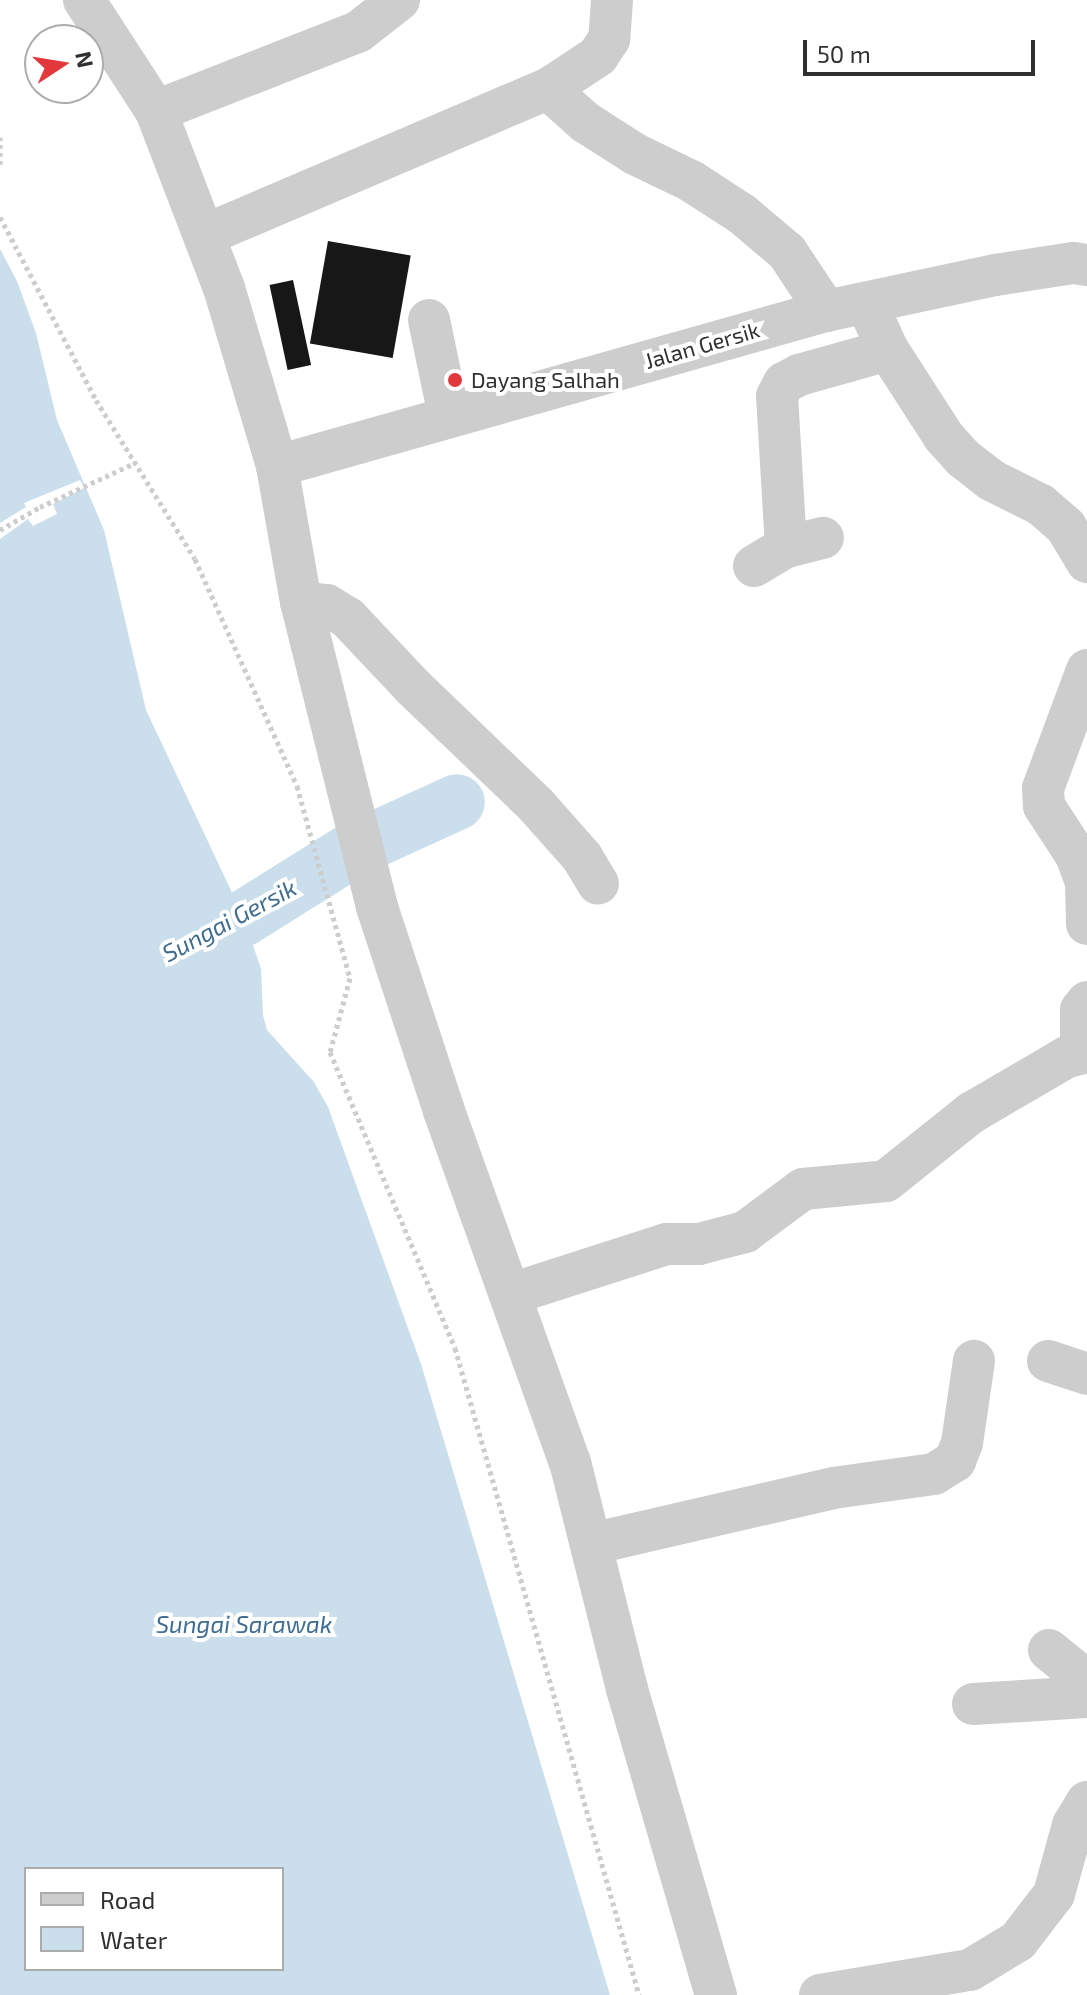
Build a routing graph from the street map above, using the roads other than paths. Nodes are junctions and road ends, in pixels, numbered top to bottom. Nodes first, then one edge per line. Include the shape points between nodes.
1 (84, 0) edge
2 (399, 0) edge
3 (615, 1) edge
4 (548, 89) junction
5 (156, 111) junction
6 (205, 235) junction
7 (1087, 265) edge
8 (867, 304) junction
9 (826, 311) junction
10 (429, 320) dead end
11 (888, 350) junction
12 (449, 416) junction
13 (277, 466) junction
14 (788, 550) dead end
15 (1087, 562) edge
16 (301, 602) junction
17 (1087, 670) edge
18 (598, 884) dead end
19 (1087, 924) edge
20 (1087, 1002) edge
21 (1084, 1051) edge
22 (511, 1294) junction
23 (974, 1361) dead end
24 (1048, 1361) dead end
25 (1087, 1374) edge
26 (591, 1544) junction
27 (1049, 1650) dead end
28 (1087, 1681) edge
29 (1087, 1697) edge
30 (973, 1704) dead end
31 (1087, 1802) edge
32 (716, 1995) edge
33 (820, 1995) edge

1 - 5 street
2 - 5 street via 358,32
3 - 4 street via 609,39 598,56
4 - 6 street
4 - 9 street via 585,122 742,214 787,252
5 - 6 street
6 - 13 street
7 - 8 street, Jalan Gersik via 995,275
8 - 9 street, Jalan Gersik
8 - 11 street
9 - 12 street, Jalan Gersik
10 - 12 street
11 - 14 street via 799,375 784,383 777,396
11 - 15 street via 963,458 991,480 1041,505 1066,527
12 - 13 street, Jalan Gersik
13 - 16 street
16 - 18 street via 327,605 348,618 536,805 582,857
16 - 22 street via 377,907
17 - 19 street via 1043,788 1044,806 1076,855 1086,883
20 - 21 street via 1081,1010
21 - 22 street via 971,1113 886,1181 803,1189 745,1232 699,1244 667,1244
22 - 26 street via 570,1462
23 - 26 street via 962,1443 955,1461 934,1474 833,1488
24 - 25 street
26 - 32 street via 627,1689
27 - 28 street
29 - 30 street
31 - 33 street via 1073,1825 1054,1894 1018,1941 970,1970

